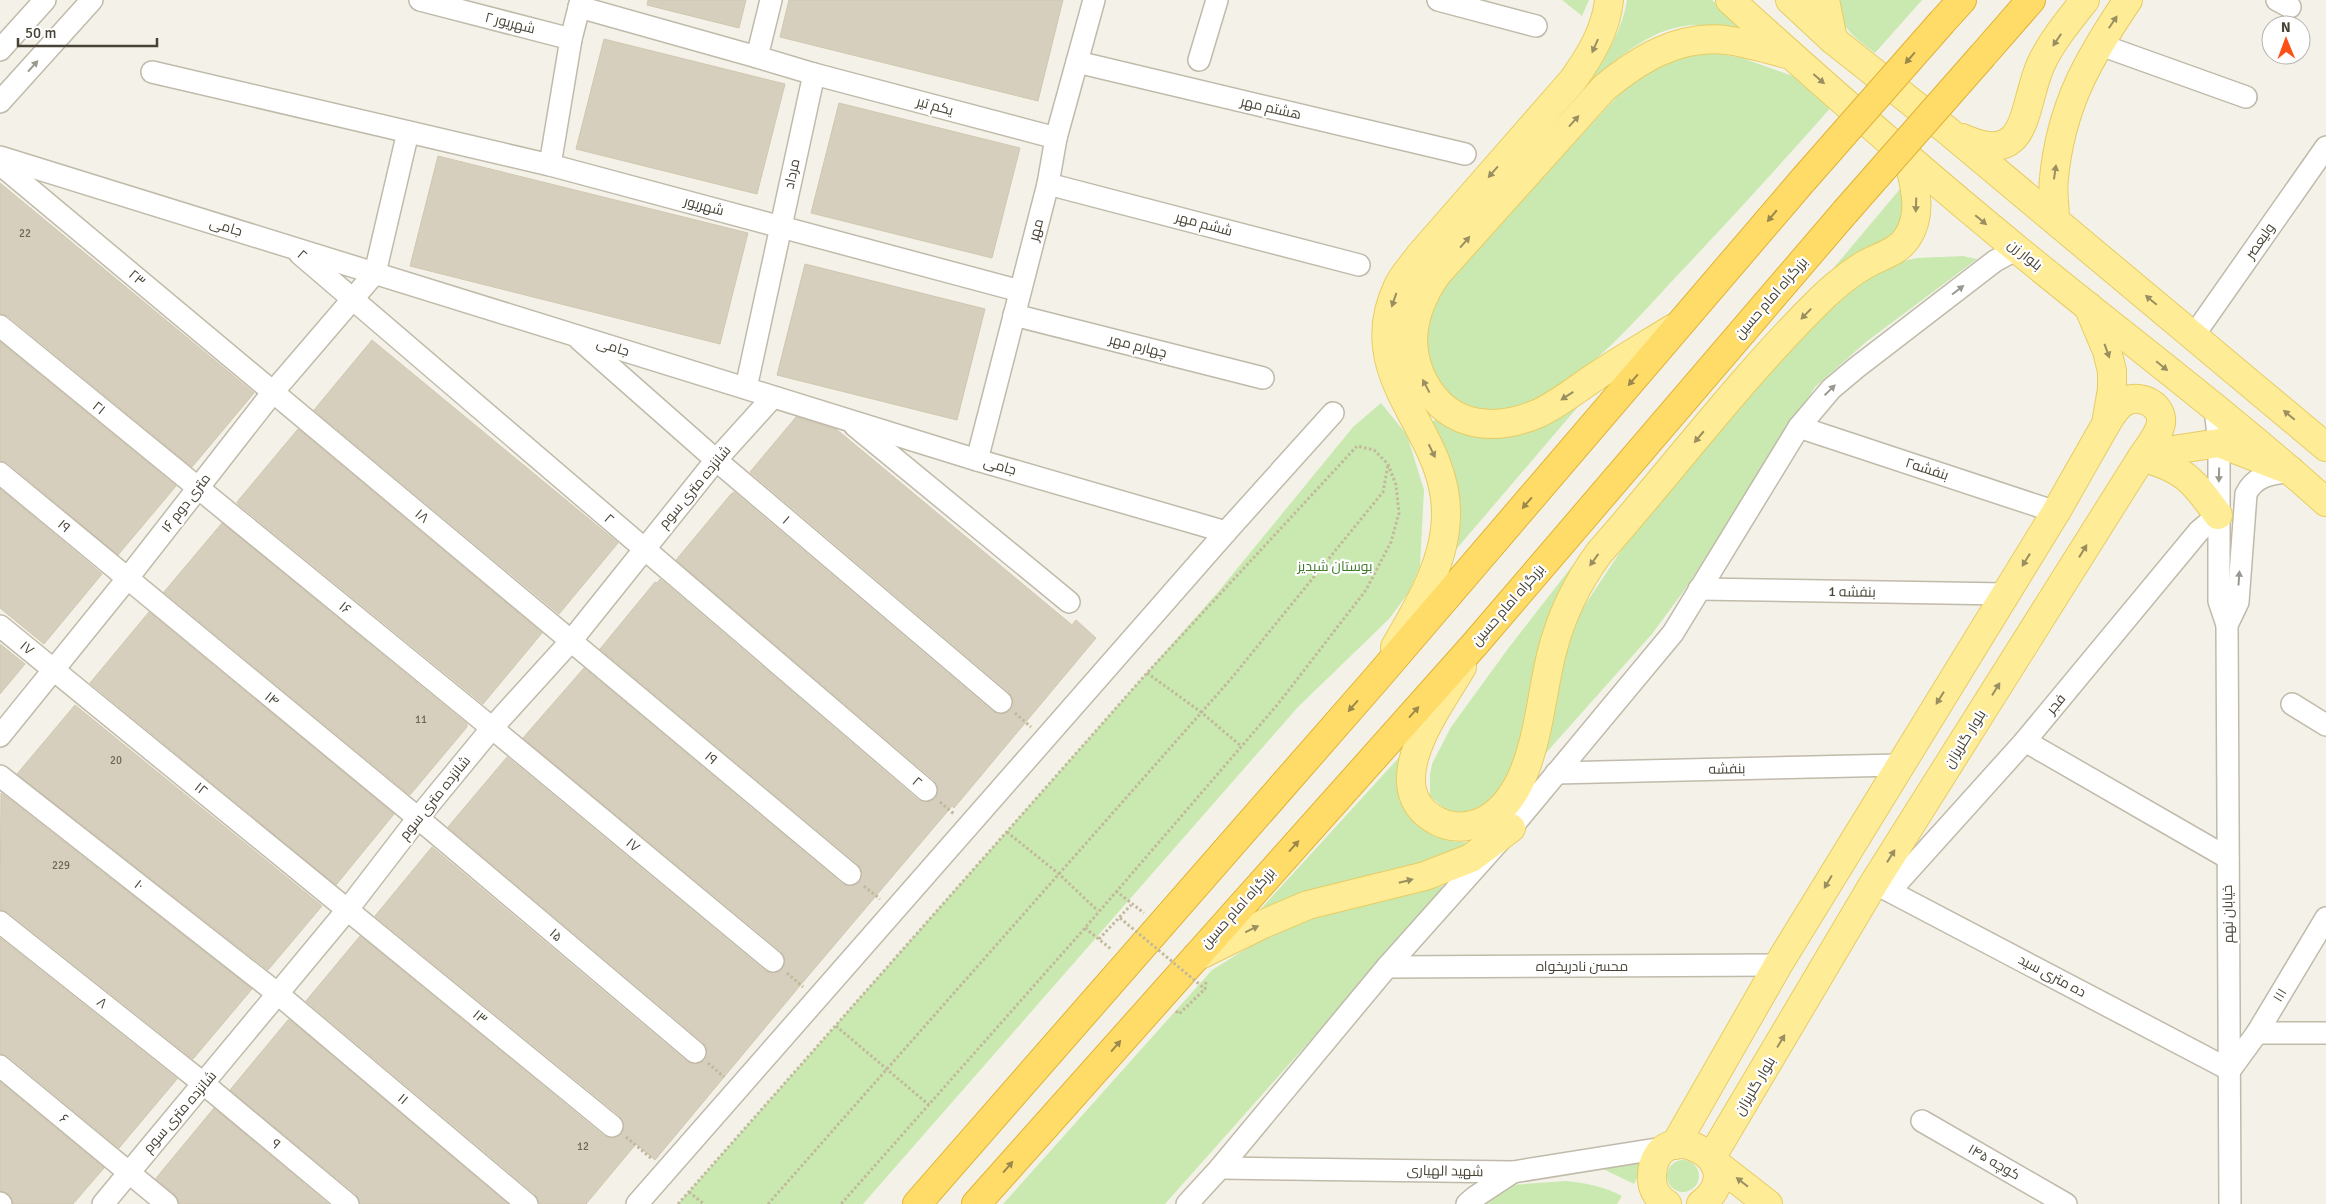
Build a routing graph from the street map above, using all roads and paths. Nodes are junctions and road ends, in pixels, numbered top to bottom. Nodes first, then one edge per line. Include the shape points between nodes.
1 (46, 0) edge
2 (92, 0) edge
3 (420, 0) edge
4 (771, 0) edge
5 (1094, 0) edge
6 (1217, 0) edge
7 (1438, 0) edge
8 (1609, 0) edge
9 (1730, 0) edge
10 (1790, 0) edge
11 (1825, 0) edge
12 (1962, 0) edge
13 (2032, 0) edge
14 (2085, 0) edge
15 (2128, 0) edge
16 (580, 3) edge
17 (1536, 26) dead end
18 (572, 39) junction
19 (1833, 40) junction
20 (2098, 44) junction
21 (0, 50) edge
22 (1791, 55) junction
23 (757, 57) junction
24 (1199, 60) dead end
25 (1077, 62) junction
26 (152, 72) dead end
27 (814, 74) junction
28 (2246, 97) dead end
29 (0, 102) edge
30 (1948, 131) junction
31 (408, 132) junction
32 (1056, 138) junction
33 (2326, 147) edge
34 (1464, 154) dead end
35 (0, 157) edge
36 (1908, 157) junction
37 (0, 164) edge
38 (550, 165) junction
39 (1048, 184) junction
40 (2055, 220) junction
41 (781, 227) junction
42 (293, 248) junction
43 (2017, 249) junction
44 (1359, 265) dead end
45 (375, 273) junction
46 (1020, 291) junction
47 (353, 300) junction
48 (2088, 306) junction
49 (1014, 315) junction
50 (1682, 323) junction
51 (0, 326) edge
52 (574, 335) junction
53 (2194, 335) junction
54 (1263, 378) dead end
55 (746, 388) junction
56 (273, 392) junction
57 (773, 397) junction
58 (2215, 408) junction
59 (1333, 413) dead end
60 (848, 420) junction
61 (2106, 424) junction
62 (1799, 427) junction
63 (2219, 443) junction
64 (2326, 447) edge
65 (2142, 457) junction
66 (716, 460) junction
67 (977, 460) junction
68 (1388, 464) junction
69 (2291, 471) junction
70 (0, 473) edge
71 (198, 488) junction
72 (2326, 502) edge
73 (2056, 512) junction
74 (2218, 515) junction
75 (1226, 532) junction
76 (644, 548) junction
77 (127, 579) junction
78 (1699, 589) junction
79 (2005, 594) junction
80 (1069, 602) dead end
81 (2227, 625) junction
82 (0, 626) edge
83 (571, 641) junction
84 (1475, 644) junction
85 (53, 670) junction
86 (1148, 672) junction
87 (1377, 678) junction
88 (1001, 702) joint
89 (2292, 704) dead end
90 (1201, 712) junction
91 (2326, 725) edge
92 (492, 728) junction
93 (0, 736) edge
94 (1045, 738) junction
95 (2025, 741) junction
96 (1242, 746) junction
97 (1898, 765) junction
98 (1556, 773) junction
99 (0, 776) edge
100 (926, 790) joint
101 (418, 818) junction
102 (968, 826) junction
103 (1511, 828) junction
104 (1007, 832) junction
105 (2228, 858) junction
106 (850, 874) joint
107 (1059, 874) junction
108 (1882, 887) junction
109 (1116, 891) junction
110 (348, 908) junction
111 (894, 911) junction
112 (1098, 911) junction
113 (1120, 918) junction
114 (2326, 918) edge
115 (0, 922) edge
116 (1085, 928) junction
117 (773, 961) joint
118 (1778, 965) junction
119 (1387, 967) junction
120 (1200, 970) junction
121 (1205, 989) junction
122 (278, 994) junction
123 (817, 998) junction
124 (1179, 1014) dead end
125 (836, 1026) junction
126 (2326, 1032) edge
127 (2257, 1033) junction
128 (695, 1052) joint
129 (0, 1066) edge
130 (886, 1070) junction
131 (2230, 1070) junction
132 (204, 1084) junction
133 (738, 1089) junction
134 (929, 1105) junction
135 (1922, 1121) dead end
136 (612, 1126) joint
137 (1672, 1146) junction
138 (1713, 1160) junction
139 (1220, 1168) junction
140 (666, 1170) junction
141 (128, 1172) junction
142 (1513, 1172) junction
143 (690, 1192) junction
144 (1655, 1199) edge
145 (103, 1204) edge
146 (167, 1204) edge
147 (348, 1204) edge
148 (527, 1204) edge
149 (637, 1204) edge
150 (678, 1204) edge
151 (704, 1204) edge
152 (768, 1204) edge
153 (841, 1204) edge
154 (917, 1204) edge
155 (976, 1204) edge
156 (1187, 1204) edge
157 (1467, 1204) edge
158 (1702, 1204) edge
159 (1768, 1204) edge
160 (2066, 1204) edge
161 (2230, 1204) edge

1 - 21 street
29 -> 2 street
3 - 18 street, شهریور ۲
4 - 23 street
5 - 25 street, مهر
6 - 24 street
7 - 17 street
8 -> 87 main road via 1594,50 1573,80 1420,255 1398,285 1388,315 1391,373 1437,461 1446,515 1441,546 1428,586
9 - 22 main road, بلوار زن
10 - 19 main road
11 - 19 main road
12 -> 50 highway, bridge
13 - 84 highway, بزرگراه امام حسین, bridge via 1845,212
14 -> 30 main road via 2042,62 2030,92 2023,125 2013,139 1997,147 1979,145
20 -> 15 main road
16 - 18 street
16 - 23 street
18 - 38 street
19 - 30 main road
20 - 28 street
40 -> 20 main road via 2054,180 2060,140 2075,87
22 -> 36 main road, بلوار زن
50 -> 22 main road via 1552,406 1501,424 1467,420 1443,408 1425,385 1412,336 1425,292 1437,274 1604,88 1630,66 1655,52 1697,40 1726,40
23 - 27 street
25 - 32 street, مهر
25 - 34 street, هشتم مهر
26 - 31 street, شهریور
27 - 32 street, یکم تیر
27 - 41 street, مرداد
30 - 40 main road
31 - 38 street, شهریور
31 - 45 street
32 - 39 street, مهر
33 - 53 street, ولیعصر
35 - 42 street, جامی
36 -> 43 main road, بلوار زن
36 -> 84 main road via 1917,204 1907,238 1894,250 1841,281 1802,318 1586,570 1563,616 1533,742 1521,778 1492,815 1458,828 1443,825 1427,815 1414,798 1411,772 1421,737
37 - 56 street, ۲۳
38 - 41 street, شهریور
39 - 44 street, ششم مهر
39 - 46 street, مهر
53 -> 40 main road
41 - 46 street, شهریور
41 - 55 street, مرداد
42 - 45 street, جامی
42 - 47 street, ۲
43 - 48 main road, بلوار زن
62 -> 43 street via 1831,388 1995,262
45 - 47 street, ۱۶ متری دوم
45 - 52 street, جامی
46 - 49 street, مهر
47 - 56 street, ۱۶ متری دوم
47 - 76 street, ۲
48 -> 58 main road, بلوار زن
48 -> 61 main road via 2108,351 2112,371
49 - 54 street, چهارم مهر
49 - 67 street, مهر
50 -> 87 highway
51 - 71 street, ۲۱
52 - 55 street, جامی
52 - 66 street, ۱
64 -> 53 main road
55 - 57 street, جامی
56 - 71 street, ۱۶ متری دوم
56 - 83 street, ۱۸
57 - 60 street, جامی
57 - 66 street, شانزده متری سوم
58 - 63 street, خیابان نهم
58 - 69 main road, بلوار زن
59 - 75 street
60 - 67 street, جامی
60 - 80 street
61 - 65 main road, بلوار گلریزان via 2116,408 2125,402 2143,399 2152,403 2158,410 2161,423
61 - 73 main road
62 - 73 street, بنفشه۲
62 - 78 street
63 - 65 main road
63 - 69 main road
63 -> 74 street, خیابان نهم
65 - 74 main road via 2167,464 2188,477
108 -> 65 main road, بلوار گلریزان
66 - 76 street, شانزده متری سوم
66 - 88 street, ۱
67 - 75 street, جامی
68 - 86 path via 1374,450 1357,446
68 - 90 path via 1384,492
68 - 96 path via 1396,485 1399,513 1391,542 1366,590
69 - 72 main road, بلوار زن
81 -> 69 street, خیابان نهم via 2238,602 2246,494 2259,478
70 - 77 street, ۱۹
71 - 77 street, ۱۶ متری دوم
71 - 92 street, ۱۶
73 -> 79 main road
74 - 81 street, خیابان نهم via 2219,601
74 - 95 street, فجر via 2199,531
75 - 94 street
76 - 83 street, شانزده متری سوم
76 - 100 street, ۲
77 - 85 street, ۱۶ متری دوم
77 - 101 street, ۱۴
78 - 79 street, بنفشه 1
78 - 98 street via 1673,633
79 -> 97 main road
81 - 105 street, خیابان نهم
82 - 85 street, ۱۷
83 - 92 street, شانزده متری سوم
83 - 106 street, ۱۹
120 -> 84 highway, بزرگراه امام حسین
85 - 93 street, ۱۶ متری دوم
85 - 110 street, ۱۲
86 - 90 path
86 - 104 path
87 -> 154 highway
88 - 94 path
89 - 91 street
90 - 96 path
90 - 107 path
92 - 101 street, شانزده متری سوم
92 - 117 street, ۱۷
94 - 102 street
95 - 105 street
95 - 108 street, فجر
96 - 109 path
97 - 98 street, بنفشه
97 -> 118 main road
98 - 103 street
99 - 122 street, ۱۰
100 - 102 path
101 - 110 street, شانزده متری سوم
101 - 128 street, ۱۵
102 - 111 street
103 - 119 street
120 -> 103 main road via 1263,924 1308,905 1425,876 1471,858
104 - 107 path
104 - 125 path
105 - 131 street, خیابان نهم
106 - 111 path
107 - 112 path
107 - 130 path
108 - 131 street, ده متری سید
138 -> 108 main road, بلوار گلریزان
109 - 112 path
109 - 113 path via 1131,905
110 - 122 street, شانزده متری سوم
110 - 136 street, ۱۳
111 - 123 street
112 - 116 path
113 - 116 path via 1100,939
113 - 121 path, bridge
114 - 127 street, ۱۱۱
115 - 132 street, ۸
116 - 134 path
117 - 123 path
118 - 119 street, محسن نادریخواه
118 - 137 main road
119 - 139 street
120 - 121 path
155 -> 120 highway, بزرگراه امام حسین
121 - 124 path
122 - 132 street, شانزده متری سوم
122 - 148 street, ۱۱
123 - 133 street
125 - 130 path
125 - 143 path
126 - 127 street
127 - 131 street, ۱۱۱
128 - 133 path
129 - 141 street, ۶
130 - 134 path
130 - 152 path
131 - 161 street, خیابان نهم
132 - 141 street, شانزده متری سوم
132 - 147 street, ۹
133 - 140 street
134 - 153 path
135 - 160 street, کوچه ۱۴۵
136 - 140 path
137 - 138 main road via 1696,1146
137 - 142 street, شهید الهیاری
137 - 144 main road via 1661,1152 1652,1169
138 - 158 main road via 1717,1172 1714,1191
159 -> 138 main road
139 - 142 street, شهید الهیاری
139 - 156 street
140 - 149 street
141 - 145 street, شانزده متری سوم
141 - 146 street, ۶
142 - 157 street
143 - 150 path
143 - 151 path

